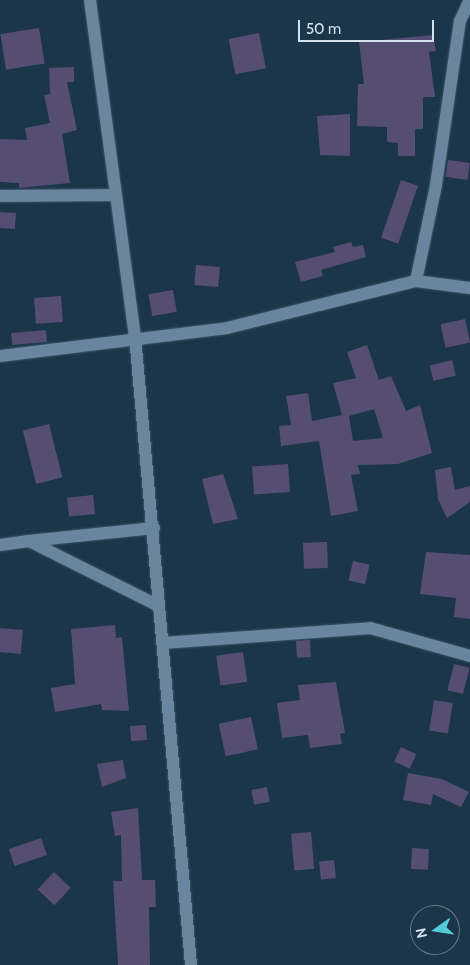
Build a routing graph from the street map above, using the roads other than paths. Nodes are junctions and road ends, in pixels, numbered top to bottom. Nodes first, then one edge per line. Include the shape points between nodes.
1 (90, 0) edge
2 (470, 0) edge
3 (114, 195) junction
4 (0, 196) edge
5 (416, 281) junction
6 (470, 288) edge
7 (135, 336) junction
8 (0, 356) edge
9 (154, 528) junction
10 (30, 541) junction
11 (0, 545) edge
12 (159, 606) junction
13 (163, 643) junction
14 (470, 656) edge
15 (191, 965) edge

1 - 3 street
2 - 5 street via 460,21 436,186
3 - 4 street
3 - 7 street
5 - 6 street
5 - 7 street via 227,328
7 - 8 street
7 - 9 street
9 - 10 street
9 - 12 street
10 - 11 street
10 - 12 street
12 - 13 street
13 - 14 street via 370,628
13 - 15 street

